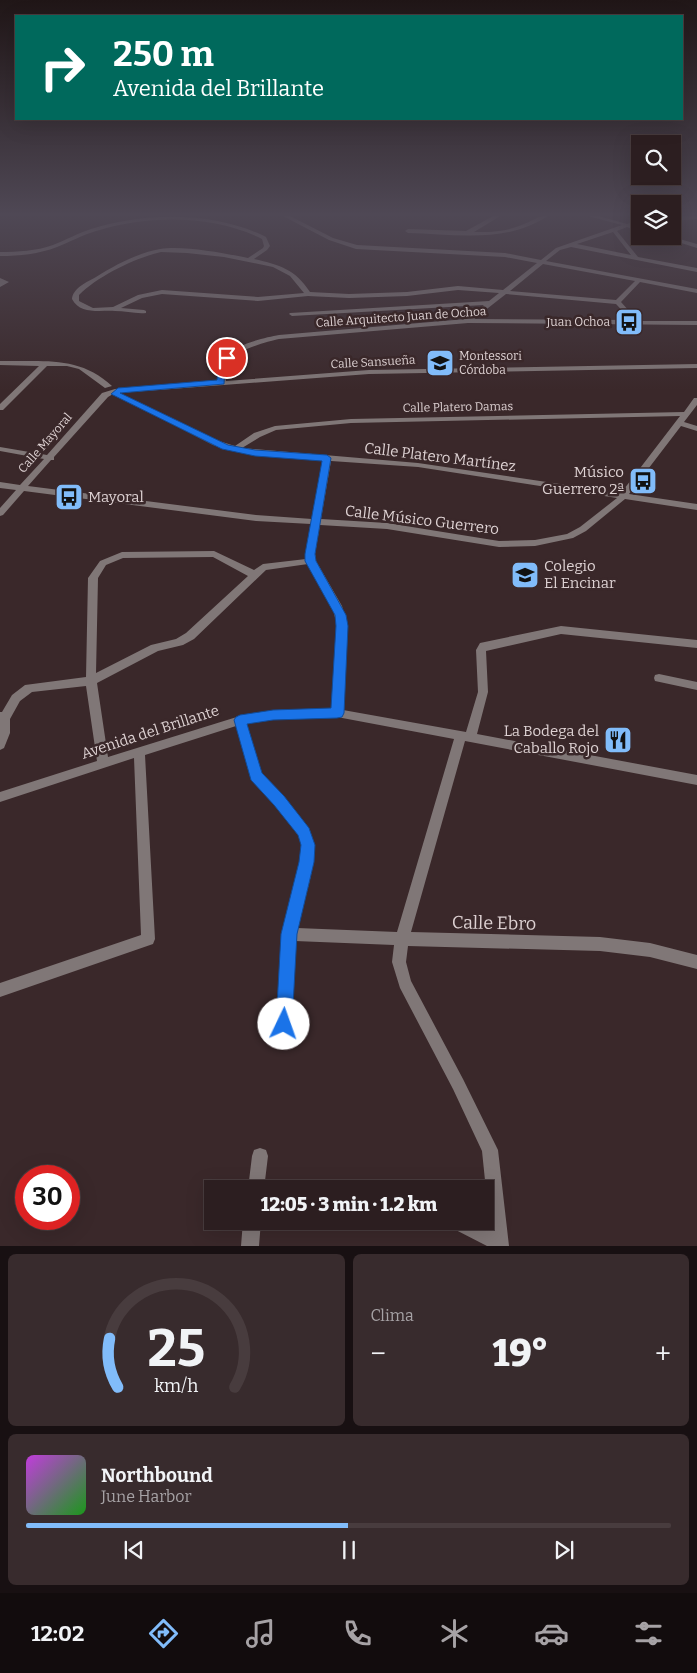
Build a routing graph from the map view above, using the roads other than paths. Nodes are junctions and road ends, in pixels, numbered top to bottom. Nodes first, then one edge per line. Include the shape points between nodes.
1 (109, 273) edge
2 (290, 273) edge
3 (526, 273) edge
4 (601, 273) edge
5 (0, 280) edge
6 (639, 280) junction
7 (0, 285) edge
8 (697, 291) edge
9 (502, 292) junction
10 (308, 294) junction
11 (618, 302) junction
12 (489, 303) junction
13 (114, 310) junction
14 (144, 312) dead end
15 (292, 314) dead end
16 (468, 321) junction
17 (637, 323) junction
18 (697, 323) edge
19 (0, 363) edge
20 (46, 363) junction
21 (697, 366) edge
22 (222, 382) junction
23 (111, 392) junction
24 (697, 400) edge
25 (0, 408) edge
26 (686, 414) junction
27 (679, 423) junction
28 (697, 429) edge
29 (0, 449) edge
30 (236, 450) junction
31 (51, 458) junction
32 (327, 458) junction
33 (0, 485) edge
34 (23, 489) junction
35 (623, 497) junction
36 (697, 507) edge
37 (0, 513) edge
38 (315, 522) junction
39 (311, 561) junction
40 (253, 574) junction
41 (697, 644) edge
42 (659, 678) dead end
43 (91, 681) junction
44 (697, 686) edge
45 (337, 713) junction
46 (2, 717) edge
47 (240, 720) junction
48 (466, 737) junction
49 (0, 745) edge
50 (139, 751) junction
51 (103, 763) junction
52 (697, 780) edge
53 (0, 797) edge
54 (289, 934) junction
55 (402, 939) junction
56 (697, 962) edge
57 (0, 990) edge
58 (283, 1042) dead end
59 (260, 1156) dead end
60 (257, 1180) edge
61 (251, 1230) edge
62 (473, 1230) edge
63 (500, 1244) edge
64 (250, 1246) edge

1 - 13 street via 76,294 75,301 86,308
2 - 10 street
3 - 9 street
4 - 6 street
5 - 7 street via 6,282
6 - 8 street
6 - 11 street
9 - 10 street via 458,288 376,296
9 - 11 street
9 - 12 street
10 - 13 street via 258,299 154,292
11 - 17 street
12 - 15 street
12 - 16 street
13 - 14 street
16 - 17 street, Calle Arquitecto Juan de Ochoa
16 - 22 street, Calle Arquitecto Juan de Ochoa via 274,338 227,358 222,367
17 - 18 street, Calle Arquitecto Juan de Ochoa
19 - 20 street, Calle Platero Martínez
20 - 23 street, Calle Platero Martínez via 75,366
20 - 25 street
21 - 22 street, Calle Sansueña via 369,372
22 - 23 street, Calle Sansueña
23 - 30 street, Calle Platero Martínez
23 - 31 street, Calle Mayoral
24 - 26 street, Calle Músico Guerrero
26 - 27 street, Calle Músico Guerrero
26 - 30 street, Calle Platero Damas via 401,419 287,426 269,430
27 - 28 street
27 - 35 street, Calle Músico Guerrero
29 - 31 street
30 - 32 street, Calle Platero Martínez
31 - 34 street, Calle Mayoral
32 - 35 street, Calle Platero Martínez via 418,465
32 - 38 street
33 - 34 street, Calle Músico Guerrero
34 - 37 street, Calle Mayoral
34 - 38 street, Calle Músico Guerrero via 256,518
35 - 36 street, Calle Platero Martínez
35 - 38 street, Calle Músico Guerrero via 570,536 535,543 498,544 392,527
38 - 39 street
39 - 40 street via 263,567
39 - 45 street via 340,615 342,626
40 - 43 street via 190,636 154,648
40 - 43 street via 214,554 122,555 103,563 93,578
41 - 48 street via 561,630 484,646 481,650 482,692
42 - 44 street
43 - 46 street via 29,688 16,698
43 - 51 street
45 - 47 street, Avenida del Brillante via 273,715
45 - 48 street, Avenida del Brillante
46 - 49 street via 5,726
47 - 50 street, Avenida del Brillante
47 - 54 street via 256,776 304,832 308,845 307,862
48 - 52 street, Avenida del Brillante
48 - 55 street
50 - 51 street, Avenida del Brillante
50 - 57 street via 148,939
51 - 53 street, Avenida del Brillante
54 - 55 street, Calle Ebro
54 - 58 street
55 - 56 street, Calle Ebro via 600,944 650,950
55 - 63 street via 399,962 405,983 490,1150
59 - 60 street
61 - 64 street
62 - 63 street

